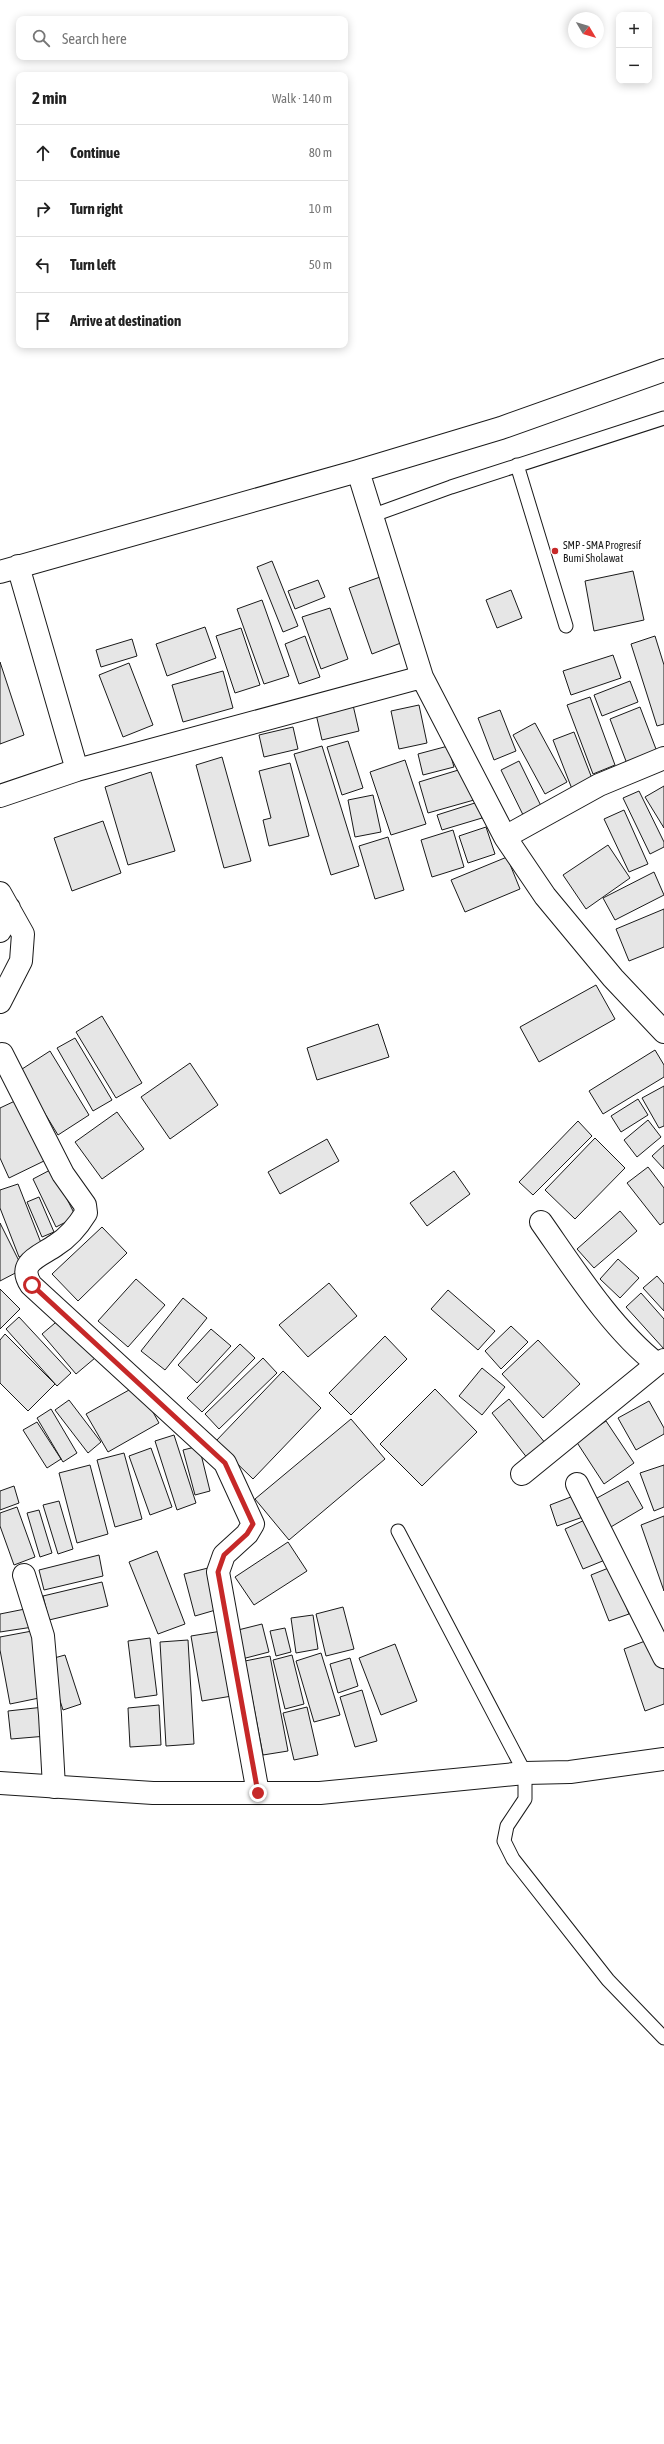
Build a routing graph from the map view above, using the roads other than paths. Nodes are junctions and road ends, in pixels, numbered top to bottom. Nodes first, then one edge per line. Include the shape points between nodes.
1 (664, 370) edge
2 (664, 418) edge
3 (517, 465) junction
4 (358, 471) junction
5 (371, 516) junction
6 (9, 569) edge
7 (566, 626) dead end
8 (422, 677) junction
9 (664, 758) edge
10 (76, 770) junction
11 (0, 796) edge
12 (505, 837) junction
13 (6, 911) edge
14 (0, 1002) edge
15 (664, 1032) edge
16 (1, 1052) edge
17 (541, 1222) dead end
18 (660, 1362) edge
19 (522, 1474) dead end
20 (577, 1484) dead end
21 (398, 1532) dead end
22 (24, 1575) dead end
23 (664, 1657) edge
24 (664, 1759) edge
25 (525, 1773) junction
26 (0, 1783) edge
27 (54, 1787) junction
28 (258, 1793) junction
29 (664, 2038) edge

1 - 4 street via 501,428
2 - 3 lane
3 - 5 lane
3 - 7 lane
4 - 5 street
4 - 6 street
5 - 8 street
6 - 10 street
8 - 10 street
8 - 12 street
9 - 12 street via 599,785
10 - 11 street
12 - 15 street via 546,896 613,978
13 - 14 street via 23,934 20,961
16 - 28 street via 63,1174 85,1205 86,1213 76,1229 56,1245 38,1254 30,1264 27,1279 225,1463 253,1524 247,1534 224,1555 218,1572
17 - 18 street via 581,1278 637,1348
18 - 19 street
20 - 23 street
21 - 25 lane
22 - 27 street via 43,1636
24 - 25 street via 570,1772
25 - 28 street via 320,1793
25 - 29 lane via 525,1799 507,1826 504,1841 513,1859 608,1980
26 - 27 street
27 - 28 street via 153,1793

